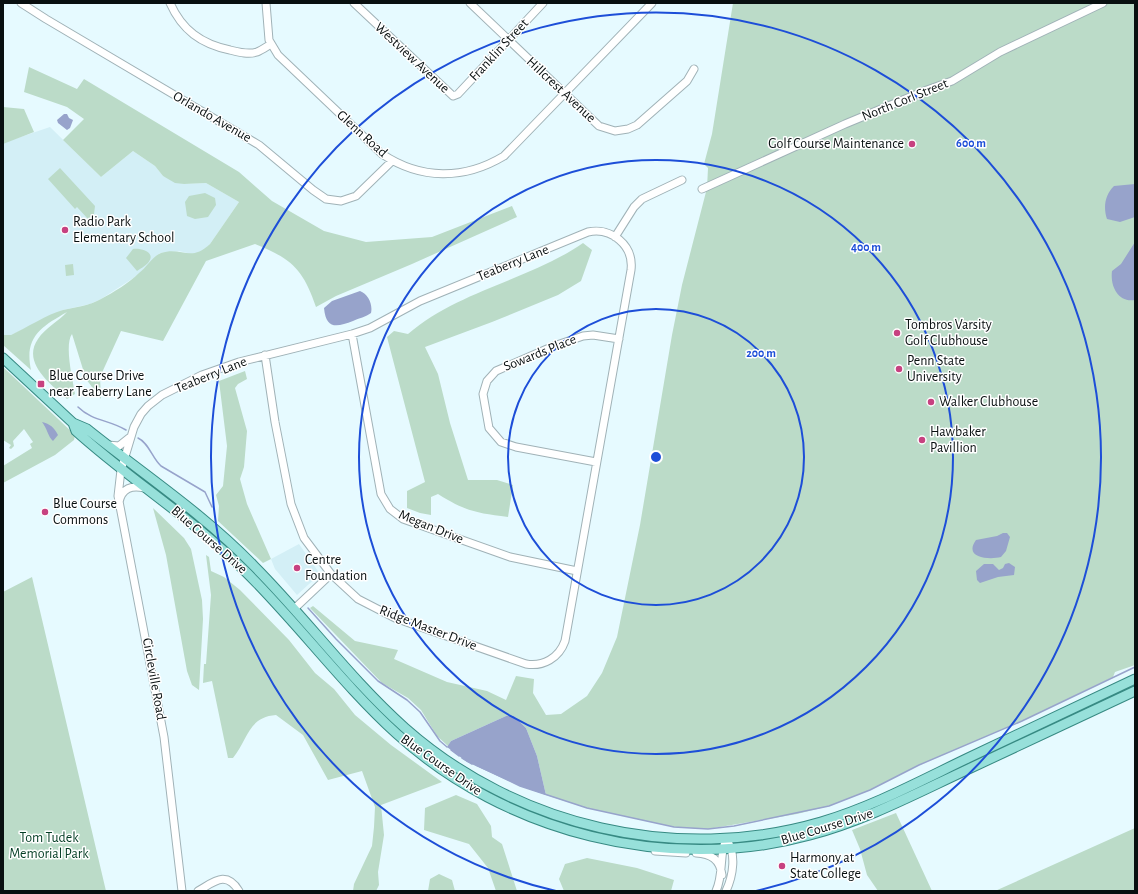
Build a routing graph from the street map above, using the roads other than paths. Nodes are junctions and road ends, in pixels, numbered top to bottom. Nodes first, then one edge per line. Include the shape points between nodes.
1 (21, 3) edge
2 (170, 3) edge
3 (266, 3) edge
4 (354, 3) edge
5 (470, 3) edge
6 (543, 3) edge
7 (652, 3) edge
8 (1103, 3) edge
9 (508, 40) junction
10 (271, 44) junction
11 (694, 69) dead end
12 (565, 94) junction
13 (453, 96) joint
14 (392, 161) junction
15 (682, 180) dead end
16 (702, 189) dead end
17 (615, 237) junction
18 (352, 334) junction
19 (619, 339) junction
20 (266, 355) junction
21 (3, 358) edge
22 (73, 423) junction
23 (130, 437) junction
24 (107, 445) junction
25 (124, 459) junction
26 (596, 462) junction
27 (120, 470) junction
28 (145, 488) junction
29 (119, 504) junction
30 (577, 571) junction
31 (331, 574) junction
32 (294, 609) junction
33 (1135, 679) edge
34 (1135, 691) edge
35 (593, 837) junction
36 (726, 839) junction
37 (727, 848) junction
38 (722, 875) junction
39 (182, 891) edge
40 (198, 891) edge
41 (239, 891) edge
42 (716, 891) edge
43 (726, 891) edge

1 - 14 street, Orlando Avenue via 259,145 326,199 341,201 356,196
2 - 10 street via 187,30 208,44 246,53 258,52
3 - 10 street
4 - 13 street, Westview Avenue
5 - 9 street, Hillcrest Avenue
6 - 9 street, Franklin Street
7 - 12 street, Glenn Road
8 - 16 street, North Corl Street via 1000,52 952,81 845,124
9 - 12 street, Hillcrest Avenue
9 - 13 street, Franklin Street via 458,94
10 - 14 street, Glenn Road via 278,55 321,97 370,144
11 - 12 street, Hillcrest Avenue via 687,81 637,125 623,131 611,131 599,126
12 - 14 street, Glenn Road via 516,146 489,165 441,175 416,171
15 - 17 street via 642,199
17 - 18 street, Teaberry Lane via 604,232 588,232 420,301 381,323
17 - 19 street via 628,250 632,266
18 - 20 street, Teaberry Lane
18 - 30 street, Megan Drive via 381,494 390,509 403,519 510,557
19 - 26 street
19 - 26 street, Sowards Place via 582,336 554,346 496,371 487,381 482,394 489,428 501,442
20 - 23 street, Teaberry Lane via 202,375 156,398 141,414
20 - 31 street, Ridge Master Drive via 275,422 291,504 304,538
21 - 22 main road, Blue Course Drive
22 - 24 main road, Blue Course Drive via 87,429
22 - 27 main road, Blue Course Drive via 76,431
23 - 24 street via 119,446
23 - 25 street, Teaberry Lane
24 - 25 main road, Blue Course Drive
25 - 27 street, Teaberry Lane
25 - 32 main road, Blue Course Drive via 214,528
26 - 30 street
27 - 28 main road, Blue Course Drive
27 - 29 street, Circleville Road via 117,488
28 - 29 street via 134,486 126,489 121,494
28 - 35 main road, Blue Course Drive via 202,531 238,564 370,708 417,751 461,782 509,808 542,822
29 - 39 street, Circleville Road via 163,730
30 - 31 street, Ridge Master Drive via 564,645 550,660 531,665 395,618 358,599
31 - 32 street
32 - 36 main road, Blue Course Drive via 402,725 452,764 494,789 540,810 608,830 668,838
33 - 36 main road, Blue Course Drive via 858,809 800,827
34 - 37 main road, Blue Course Drive via 876,813 845,825 798,838
35 - 37 main road, Blue Course Drive via 658,848
35 - 38 street via 629,848 710,855 719,863
36 - 37 street
37 - 38 street
37 - 43 street via 732,869
38 - 42 street
40 - 41 street via 214,882 226,880 232,882

